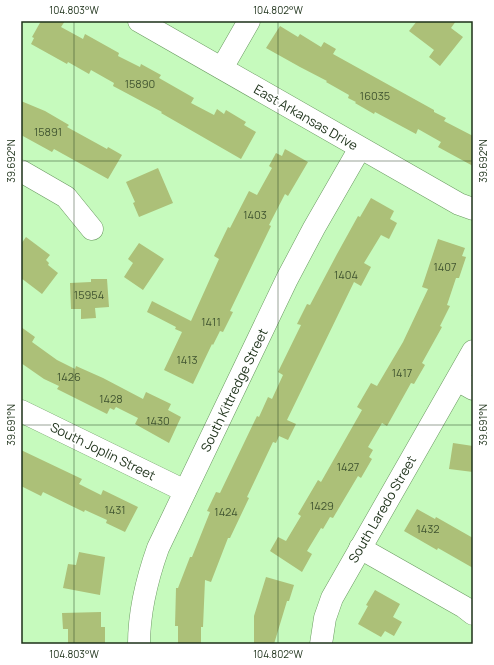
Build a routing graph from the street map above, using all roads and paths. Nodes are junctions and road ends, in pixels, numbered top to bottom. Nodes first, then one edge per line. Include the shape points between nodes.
1 (139, 21) edge
2 (249, 21) edge
3 (222, 68) junction
4 (360, 148) junction
5 (21, 172) edge
6 (473, 209) edge
7 (92, 229) dead end
8 (473, 351) edge
9 (465, 384) edge
10 (21, 411) edge
11 (185, 491) junction
12 (360, 548) junction
13 (473, 614) edge
14 (139, 644) edge
15 (321, 644) edge

1 - 3 street, East Arkansas Drive
2 - 3 street
3 - 4 street, East Arkansas Drive
4 - 6 street, East Arkansas Drive via 459,204
4 - 11 street, South Kittredge Street via 287,279
5 - 7 street via 66,197
8 - 9 street, South Laredo Street
9 - 12 street, South Laredo Street
10 - 11 street, South Joplin Street
11 - 14 street, South Kittredge Street via 149,571 141,608
12 - 13 street
12 - 15 street, South Laredo Street via 332,598 325,618

